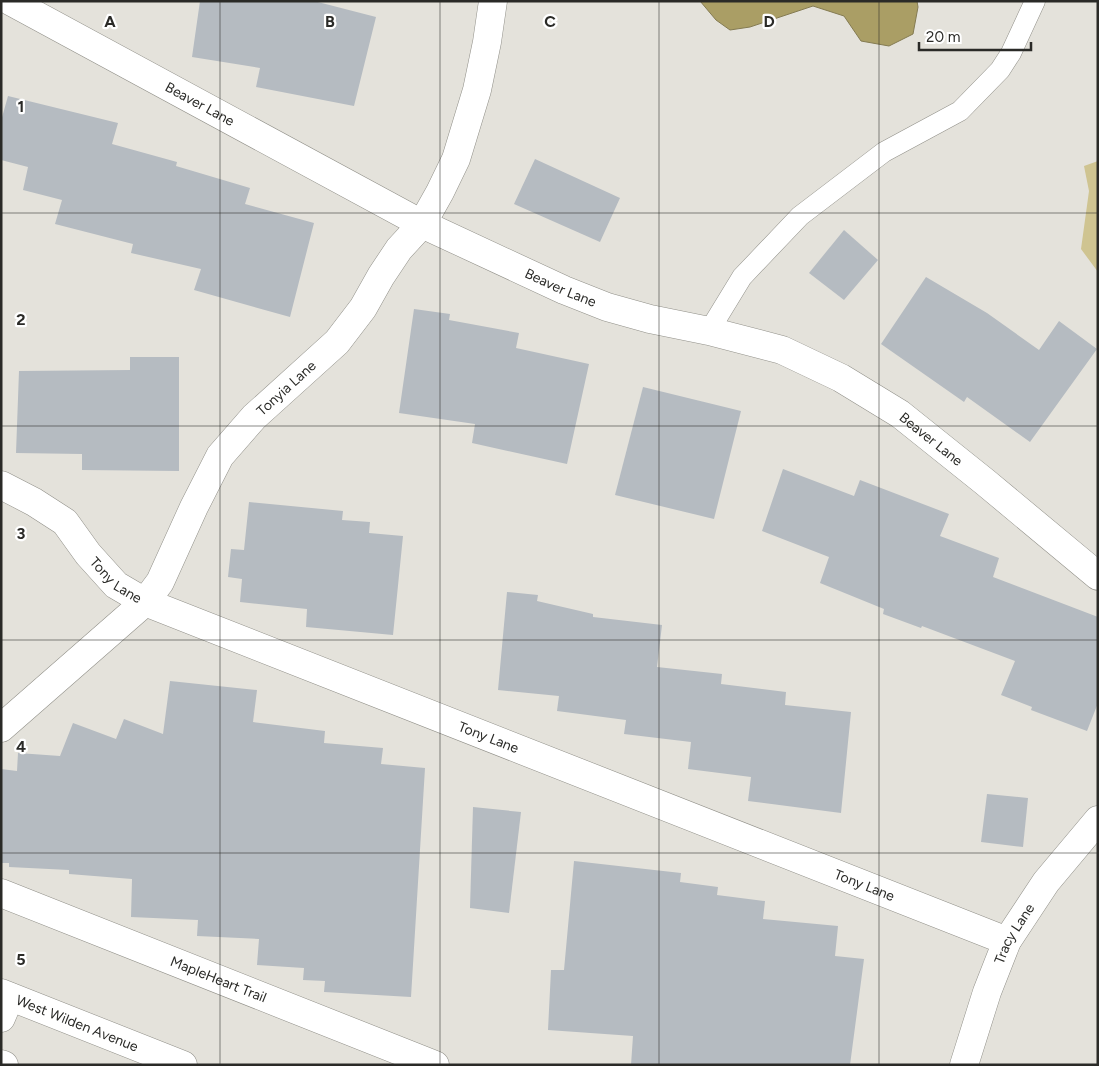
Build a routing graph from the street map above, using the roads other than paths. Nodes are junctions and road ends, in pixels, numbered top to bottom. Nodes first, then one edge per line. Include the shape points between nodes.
1 (10, 1) edge
2 (493, 1) edge
3 (1035, 1) edge
4 (422, 224) junction
5 (709, 331) junction
6 (1, 485) edge
7 (1098, 576) edge
8 (145, 602) junction
9 (1, 728) edge
10 (1098, 820) edge
11 (1, 893) edge
12 (1007, 942) junction
13 (4, 1003) edge
14 (183, 1065) edge
15 (435, 1065) edge
16 (964, 1065) edge

1 - 4 street, Beaver Lane
2 - 4 street, Tonyia Lane via 477,90 456,159
3 - 5 lane via 1000,70 960,111 884,152 800,216 742,276
4 - 5 street, Beaver Lane via 564,290 650,319
4 - 8 street, Tonyia Lane via 399,250 363,308 337,342 254,417 220,456 160,582
5 - 7 street, Beaver Lane via 782,350 841,378 900,414
6 - 8 street, Tony Lane via 65,522 116,585
8 - 9 street, Tonyia Lane
8 - 12 street, Tony Lane
10 - 12 street, Tracy Lane via 1046,882
11 - 15 street, MapleHeart Trail
12 - 16 street, Tracy Lane
13 - 14 street, West Wilden Avenue

